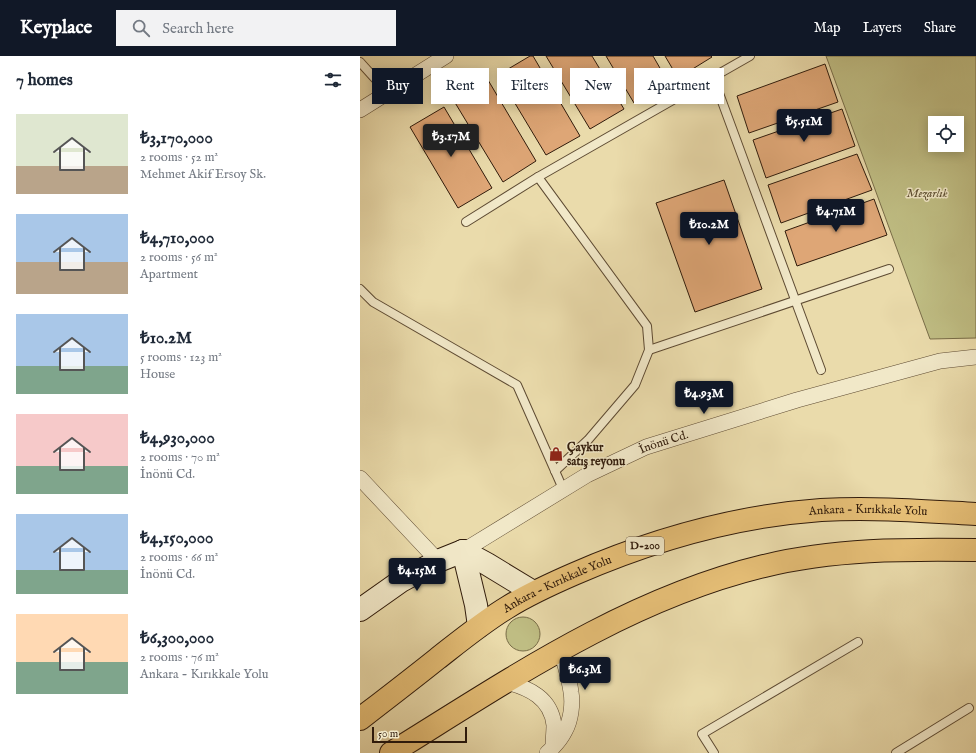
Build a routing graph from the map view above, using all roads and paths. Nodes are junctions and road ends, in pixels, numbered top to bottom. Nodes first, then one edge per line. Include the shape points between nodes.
1 (446, 56) edge
2 (750, 56) edge
3 (360, 62) edge
4 (423, 71) edge
5 (724, 71) edge
6 (372, 75) edge
7 (372, 103) edge
8 (666, 104) edge
9 (723, 104) edge
10 (360, 110) edge
11 (538, 177) junction
12 (466, 222) dead end
13 (889, 269) dead end
14 (360, 289) edge
15 (795, 300) junction
16 (649, 350) junction
17 (976, 357) edge
18 (821, 370) dead end
19 (555, 471) junction
20 (360, 478) edge
21 (563, 489) junction
22 (976, 514) edge
23 (976, 550) edge
24 (463, 551) junction
25 (438, 561) junction
26 (533, 592) junction
27 (360, 610) edge
28 (479, 626) junction
29 (858, 642) dead end
30 (560, 649) junction
31 (506, 682) junction
32 (969, 708) dead end
33 (360, 719) edge
34 (550, 750) edge
35 (390, 753) edge
36 (714, 753) edge
37 (896, 753) edge

1 - 4 street
2 - 5 lane
3 - 6 lane
7 - 10 street
8 - 11 lane
9 - 15 lane
11 - 12 lane
11 - 16 lane via 647,326
13 - 15 lane
14 - 19 lane via 373,302 517,386
15 - 16 lane
15 - 18 lane
16 - 19 lane via 635,385 588,440
17 - 21 street, İnönü Cd. via 940,361 797,400 646,447 586,475
19 - 21 lane
20 - 25 street
21 - 24 street, İnönü Cd.
22 - 26 highway, Ankara - Kırıkkale Yolu / D-200 via 864,508 790,513 736,522 692,531 637,549
23 - 30 highway via 858,552 765,566 727,576 661,600
24 - 25 street, İnönü Cd.
24 - 26 street
24 - 28 street
25 - 27 street, İnönü Cd. via 401,581
26 - 28 highway, Ankara - Kırıkkale Yolu / D-200
28 - 33 highway, Ankara - Kırıkkale Yolu / D-200
29 - 36 lane via 702,734
30 - 31 highway
30 - 34 street via 572,692 572,704 565,731
31 - 34 street via 529,690 544,702 554,725
31 - 35 highway
32 - 37 lane

